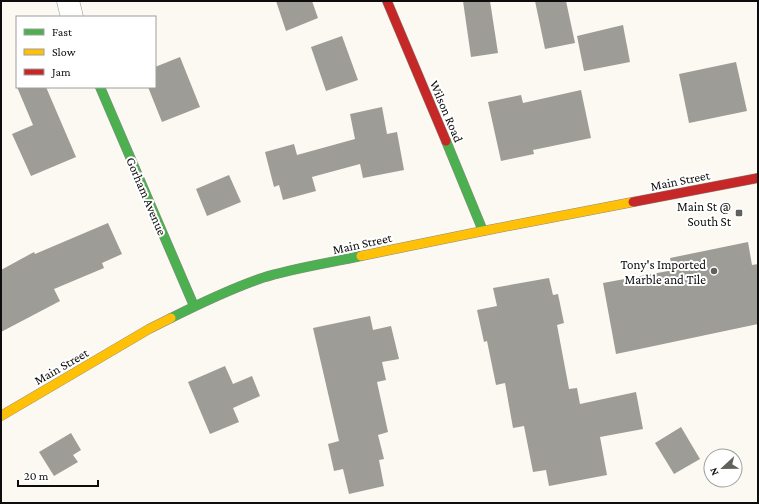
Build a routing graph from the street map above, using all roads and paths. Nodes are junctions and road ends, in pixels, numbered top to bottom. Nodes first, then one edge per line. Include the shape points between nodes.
1 (68, 1) edge
2 (387, 1) edge
3 (72, 16) edge
4 (100, 88) edge
5 (758, 178) edge
6 (483, 231) junction
7 (194, 306) junction
8 (1, 416) edge

1 - 3 street
2 - 6 main road, Wilson Road
4 - 7 main road, Gorham Avenue
5 - 6 main road, Main Street
6 - 7 main road, Main Street via 286,272 229,290
7 - 8 main road, Main Street via 149,329

